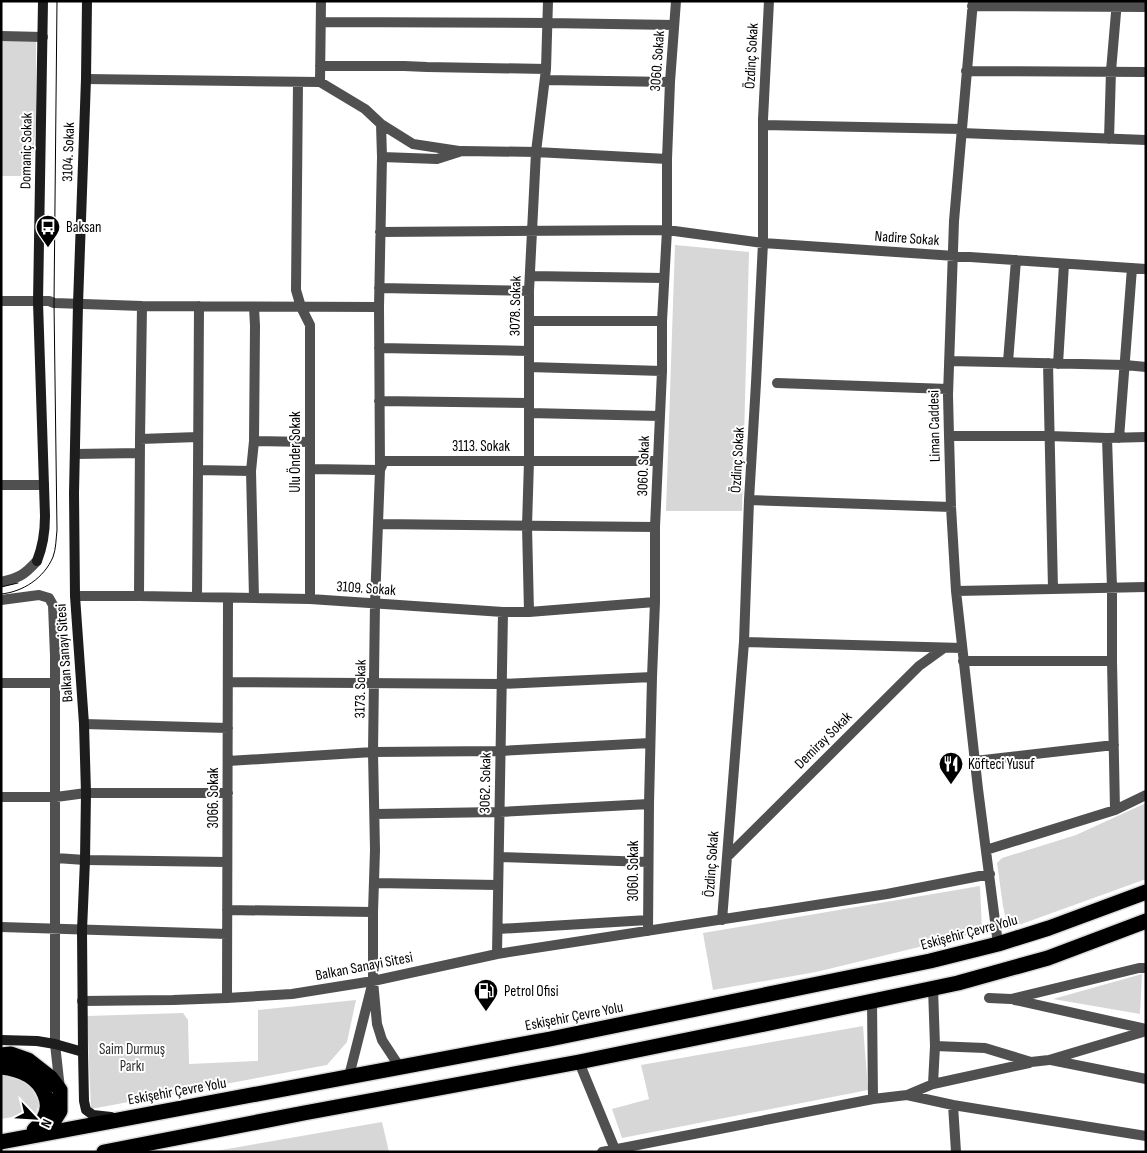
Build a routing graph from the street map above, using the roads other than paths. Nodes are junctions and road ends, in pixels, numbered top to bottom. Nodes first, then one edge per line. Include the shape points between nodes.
1 (43, 1) edge
2 (87, 1) edge
3 (321, 1) edge
4 (548, 1) edge
5 (676, 1) edge
6 (769, 1) edge
7 (972, 4) edge
8 (1117, 4) edge
9 (1146, 7) edge
10 (320, 22) junction
11 (548, 23) junction
12 (674, 25) junction
13 (1, 36) edge
14 (43, 37) junction
15 (320, 66) junction
16 (546, 69) junction
17 (966, 71) junction
18 (1111, 71) junction
19 (1146, 72) edge
20 (86, 80) junction
21 (545, 80) junction
22 (298, 82) junction
23 (320, 82) junction
24 (670, 82) junction
25 (381, 124) junction
26 (763, 125) junction
27 (962, 131) junction
28 (1109, 139) junction
29 (1146, 140) edge
30 (462, 151) junction
31 (536, 152) junction
32 (382, 157) junction
33 (667, 159) junction
34 (532, 230) junction
35 (667, 230) junction
36 (380, 232) junction
37 (763, 243) junction
38 (953, 256) junction
39 (1016, 260) junction
40 (1064, 264) junction
41 (1132, 268) junction
42 (1146, 269) edge
43 (530, 276) junction
44 (664, 278) junction
45 (379, 288) junction
46 (529, 291) junction
47 (1, 300) edge
48 (38, 302) junction
49 (78, 304) junction
50 (142, 306) junction
51 (199, 306) junction
52 (254, 307) junction
53 (301, 307) junction
54 (379, 307) junction
55 (662, 320) junction
56 (529, 322) junction
57 (379, 348) junction
58 (529, 351) junction
59 (949, 361) junction
60 (1008, 362) junction
61 (1053, 363) junction
62 (1125, 365) junction
63 (1146, 367) edge
64 (529, 368) junction
65 (662, 371) junction
66 (777, 383) dead end
67 (948, 389) junction
68 (379, 401) junction
69 (529, 408) junction
70 (660, 416) junction
71 (949, 436) junction
72 (1049, 436) junction
73 (198, 437) junction
74 (1146, 437) edge
75 (1107, 438) junction
76 (1119, 438) junction
77 (140, 439) junction
78 (254, 441) junction
79 (310, 442) junction
80 (140, 453) junction
81 (76, 454) junction
82 (529, 460) junction
83 (658, 461) junction
84 (310, 469) junction
85 (198, 470) junction
86 (380, 470) junction
87 (251, 471) junction
88 (1, 485) edge
89 (44, 485) junction
90 (749, 500) junction
91 (951, 507) junction
92 (378, 524) junction
93 (527, 526) junction
94 (655, 527) junction
95 (1, 582) edge
96 (1146, 587) edge
97 (1053, 588) junction
98 (1112, 588) junction
99 (956, 590) junction
100 (75, 596) junction
101 (139, 596) junction
102 (197, 597) junction
103 (228, 598) junction
104 (254, 598) junction
105 (310, 599) junction
106 (1, 600) edge
107 (655, 602) junction
108 (375, 603) junction
109 (502, 612) junction
110 (529, 612) junction
111 (744, 642) junction
112 (944, 648) junction
113 (962, 648) junction
114 (963, 661) junction
115 (1112, 661) junction
116 (652, 677) junction
117 (1, 682) edge
118 (228, 682) junction
119 (56, 683) junction
120 (375, 683) junction
121 (501, 684) junction
122 (84, 724) junction
123 (228, 728) junction
124 (650, 743) junction
125 (1114, 745) junction
126 (500, 751) junction
127 (374, 752) junction
128 (228, 761) junction
129 (975, 762) junction
130 (86, 793) junction
131 (228, 793) junction
132 (1146, 795) edge
133 (1, 797) edge
134 (56, 797) junction
135 (649, 804) junction
136 (1115, 810) junction
137 (499, 812) junction
138 (375, 814) junction
139 (986, 850) junction
140 (499, 857) junction
141 (727, 857) junction
142 (56, 858) junction
143 (85, 860) junction
144 (228, 862) junction
145 (648, 862) junction
146 (990, 874) junction
147 (374, 883) junction
148 (498, 885) junction
149 (1146, 892) edge
150 (227, 910) junction
151 (373, 912) junction
152 (648, 920) junction
153 (722, 920) junction
154 (1146, 921) edge
155 (1, 927) edge
156 (55, 929) junction
157 (82, 930) junction
158 (498, 930) junction
159 (648, 932) junction
160 (227, 934) junction
161 (998, 944) junction
162 (497, 954) junction
163 (1146, 968) edge
164 (373, 981) junction
165 (933, 988) junction
166 (227, 998) junction
167 (989, 998) dead end
168 (1011, 999) junction
169 (82, 1001) junction
170 (872, 1001) junction
171 (1146, 1030) edge
172 (1, 1040) edge
173 (55, 1044) junction
174 (935, 1046) junction
175 (83, 1052) junction
176 (1, 1055) edge
177 (1049, 1060) junction
178 (579, 1062) junction
179 (1031, 1062) junction
180 (399, 1066) junction
181 (1, 1067) edge
182 (349, 1076) junction
183 (1146, 1079) edge
184 (933, 1084) junction
185 (60, 1090) junction
186 (907, 1095) junction
187 (873, 1099) junction
188 (953, 1105) junction
189 (124, 1118) junction
190 (1146, 1136) edge
191 (25, 1137) junction
192 (1, 1142) edge
193 (616, 1150) edge
194 (104, 1152) edge
195 (602, 1152) edge
196 (956, 1152) edge

1 - 14 street, Domaniç Sokak
2 - 20 street, 3104. Sokak
3 - 10 street
4 - 11 street, 3078. Sokak
5 - 12 street, 3060. Sokak
6 - 26 street, Özdinç Sokak
7 - 8 street
7 - 17 street, Liman Caddesi
8 - 9 street
8 - 18 street
10 - 11 street
10 - 15 street
11 - 12 street
11 - 16 street, 3078. Sokak
12 - 24 street, 3060. Sokak
13 - 14 street
14 - 48 street, Domaniç Sokak
15 - 16 street
15 - 23 street
16 - 21 street, 3078. Sokak
17 - 18 street
17 - 27 street, Liman Caddesi
18 - 19 street
18 - 28 street
20 - 22 street
20 - 49 street, 3104. Sokak
21 - 24 street
21 - 31 street, 3078. Sokak
22 - 23 street
22 - 53 street, Ulu Önder Sokak via 296,290
23 - 25 street via 365,109
24 - 33 street, 3060. Sokak
25 - 30 street via 413,144
25 - 32 street, 3173. Sokak
26 - 27 street
26 - 37 street, Özdinç Sokak
27 - 28 street
27 - 38 street, Liman Caddesi
28 - 29 street
30 - 31 street
30 - 32 street via 437,159
31 - 33 street
31 - 34 street, 3078. Sokak
32 - 36 street, 3173. Sokak
33 - 35 street, 3060. Sokak
34 - 35 street, Nadire Sokak
34 - 36 street, Nadire Sokak
34 - 43 street, 3078. Sokak
35 - 37 street, Nadire Sokak
35 - 44 street, 3060. Sokak
36 - 45 street, 3173. Sokak
37 - 38 street, Nadire Sokak
37 - 90 street, Özdinç Sokak
38 - 39 street, Nadire Sokak
38 - 59 street, Liman Caddesi
39 - 40 street, Nadire Sokak
39 - 60 street
40 - 41 street, Nadire Sokak
40 - 61 street
41 - 42 street, Nadire Sokak
41 - 62 street
43 - 44 street
43 - 46 street, 3078. Sokak
44 - 55 street, 3060. Sokak
45 - 46 street
45 - 54 street, 3173. Sokak
46 - 56 street, 3078. Sokak
47 - 48 street
48 - 49 street
48 - 89 street, Domaniç Sokak
49 - 50 street
49 - 81 street, Balkan Sanayi Sitesi
50 - 51 street
50 - 77 street
51 - 52 street
51 - 73 street
52 - 53 street
52 - 78 street
53 - 54 street
53 - 79 street, Ulu Önder Sokak via 310,325
54 - 57 street, 3173. Sokak
55 - 56 street
55 - 65 street, 3060. Sokak
56 - 58 street, 3078. Sokak
57 - 58 street
57 - 68 street, 3173. Sokak
58 - 64 street, 3078. Sokak
59 - 60 street
59 - 67 street, Liman Caddesi
60 - 61 street
61 - 62 street
61 - 72 street
62 - 63 street
62 - 76 street
64 - 65 street
64 - 69 street, 3078. Sokak
65 - 70 street, 3060. Sokak
66 - 67 street
67 - 71 street, Liman Caddesi
68 - 69 street
68 - 86 street, 3173. Sokak
69 - 70 street
69 - 82 street, 3078. Sokak
70 - 83 street, 3060. Sokak
71 - 72 street
71 - 91 street, Liman Caddesi
72 - 75 street
72 - 97 street
73 - 77 street
73 - 85 street
74 - 76 street
75 - 76 street
75 - 98 street
77 - 80 street
78 - 79 street
78 - 87 street
79 - 84 street, Ulu Önder Sokak
80 - 81 street
80 - 101 street
81 - 100 street, Balkan Sanayi Sitesi
82 - 83 street, 3113. Sokak
82 - 86 street, 3113. Sokak via 384,461
82 - 93 street, 3078. Sokak
83 - 94 street, 3060. Sokak
84 - 86 street, 3113. Sokak
84 - 105 street, Ulu Önder Sokak
85 - 87 street
85 - 102 street
86 - 92 street, 3173. Sokak
87 - 104 street
88 - 89 street
89 - 95 street, Domaniç Sokak via 45,533 37,561 27,573
90 - 91 street
90 - 111 street, Özdinç Sokak
91 - 99 street, Liman Caddesi
92 - 93 street
92 - 108 street, 3173. Sokak
93 - 94 street
93 - 110 street, 3078. Sokak
94 - 107 street, 3060. Sokak
96 - 98 street
97 - 98 street
97 - 99 street
98 - 115 street
99 - 113 street, Liman Caddesi
100 - 101 street, 3109. Sokak
100 - 122 street, Balkan Sanayi Sitesi
101 - 102 street, 3109. Sokak
102 - 103 street, 3109. Sokak
103 - 104 street, 3109. Sokak
103 - 118 street, 3066. Sokak
104 - 105 street, 3109. Sokak
105 - 108 street, 3109. Sokak
106 - 119 street via 49,598 54,616
107 - 110 street, 3109. Sokak
107 - 116 street, 3060. Sokak
108 - 109 street, 3109. Sokak
108 - 120 street, 3173. Sokak
109 - 110 street, 3109. Sokak
109 - 121 street, 3062. Sokak
111 - 112 street
111 - 141 street, Özdinç Sokak
112 - 113 street
112 - 141 street, Demiray Sokak via 919,666
113 - 114 street, Liman Caddesi
114 - 115 street
114 - 129 street, Liman Caddesi
115 - 125 street
116 - 121 street
116 - 124 street, 3060. Sokak
117 - 119 street
118 - 120 street
118 - 123 street, 3066. Sokak
119 - 134 street
120 - 121 street
120 - 127 street, 3173. Sokak
121 - 126 street, 3062. Sokak
122 - 123 street
122 - 130 street, Balkan Sanayi Sitesi
123 - 128 street, 3066. Sokak
124 - 126 street
124 - 135 street, 3060. Sokak
125 - 129 street
125 - 136 street
126 - 127 street
126 - 137 street, 3062. Sokak
127 - 128 street
127 - 138 street, 3173. Sokak
128 - 131 street, 3066. Sokak
129 - 139 street, Liman Caddesi
130 - 131 street
130 - 134 street
130 - 143 street, Balkan Sanayi Sitesi
131 - 144 street, 3066. Sokak
132 - 136 street
133 - 134 street
134 - 142 street
135 - 137 street
135 - 145 street, 3060. Sokak
136 - 139 street
137 - 138 street
137 - 140 street, 3062. Sokak
138 - 147 street, 3173. Sokak
139 - 146 street, Liman Caddesi
140 - 145 street
140 - 148 street, 3062. Sokak
141 - 153 street, Özdinç Sokak
142 - 143 street
142 - 156 street
143 - 144 street
143 - 157 street, Balkan Sanayi Sitesi
144 - 150 street, 3066. Sokak
145 - 152 street, 3060. Sokak
146 - 153 street
146 - 161 street, Liman Caddesi
147 - 148 street
147 - 151 street, 3173. Sokak
148 - 158 street, 3062. Sokak
149 - 161 highway, Eskişehir Çevre Yolu
150 - 151 street
150 - 160 street, 3066. Sokak
151 - 164 street, 3173. Sokak
152 - 158 street
152 - 159 street, 3060. Sokak
153 - 159 street
154 - 165 highway via 1048,958
155 - 156 street
156 - 157 street
156 - 173 street
157 - 160 street
157 - 169 street, Balkan Sanayi Sitesi
158 - 162 street, 3062. Sokak
159 - 162 street, Balkan Sanayi Sitesi
160 - 166 street, 3066. Sokak
161 - 180 highway, Eskişehir Çevre Yolu via 930,962 721,1005
162 - 164 street, Balkan Sanayi Sitesi
163 - 168 street
164 - 166 street, Balkan Sanayi Sitesi via 292,994
164 - 180 street, 3173. Sokak via 377,1024 382,1040
164 - 182 street
165 - 170 highway
165 - 174 street
166 - 169 street, Balkan Sanayi Sitesi
167 - 168 street
168 - 171 street
169 - 175 street, Balkan Sanayi Sitesi
170 - 178 highway
170 - 187 street
171 - 177 street
172 - 173 street
173 - 175 street
173 - 185 street
174 - 179 street via 985,1048
174 - 184 street
175 - 189 street, Balkan Sanayi Sitesi via 86,1110 93,1115
176 - 185 highway via 11,1054 28,1060 51,1078
177 - 179 street
177 - 183 street
178 - 193 street
178 - 194 highway
179 - 184 street
180 - 182 highway, Eskişehir Çevre Yolu
181 - 191 highway via 14,1068 29,1075 38,1082 46,1098 45,1118
182 - 189 highway, Eskişehir Çevre Yolu
184 - 186 street
185 - 191 highway via 60,1111 50,1127
186 - 187 street
186 - 188 street
187 - 193 street
188 - 190 street
188 - 196 street
189 - 191 highway, Eskişehir Çevre Yolu
191 - 192 highway, Eskişehir Çevre Yolu
193 - 195 street

